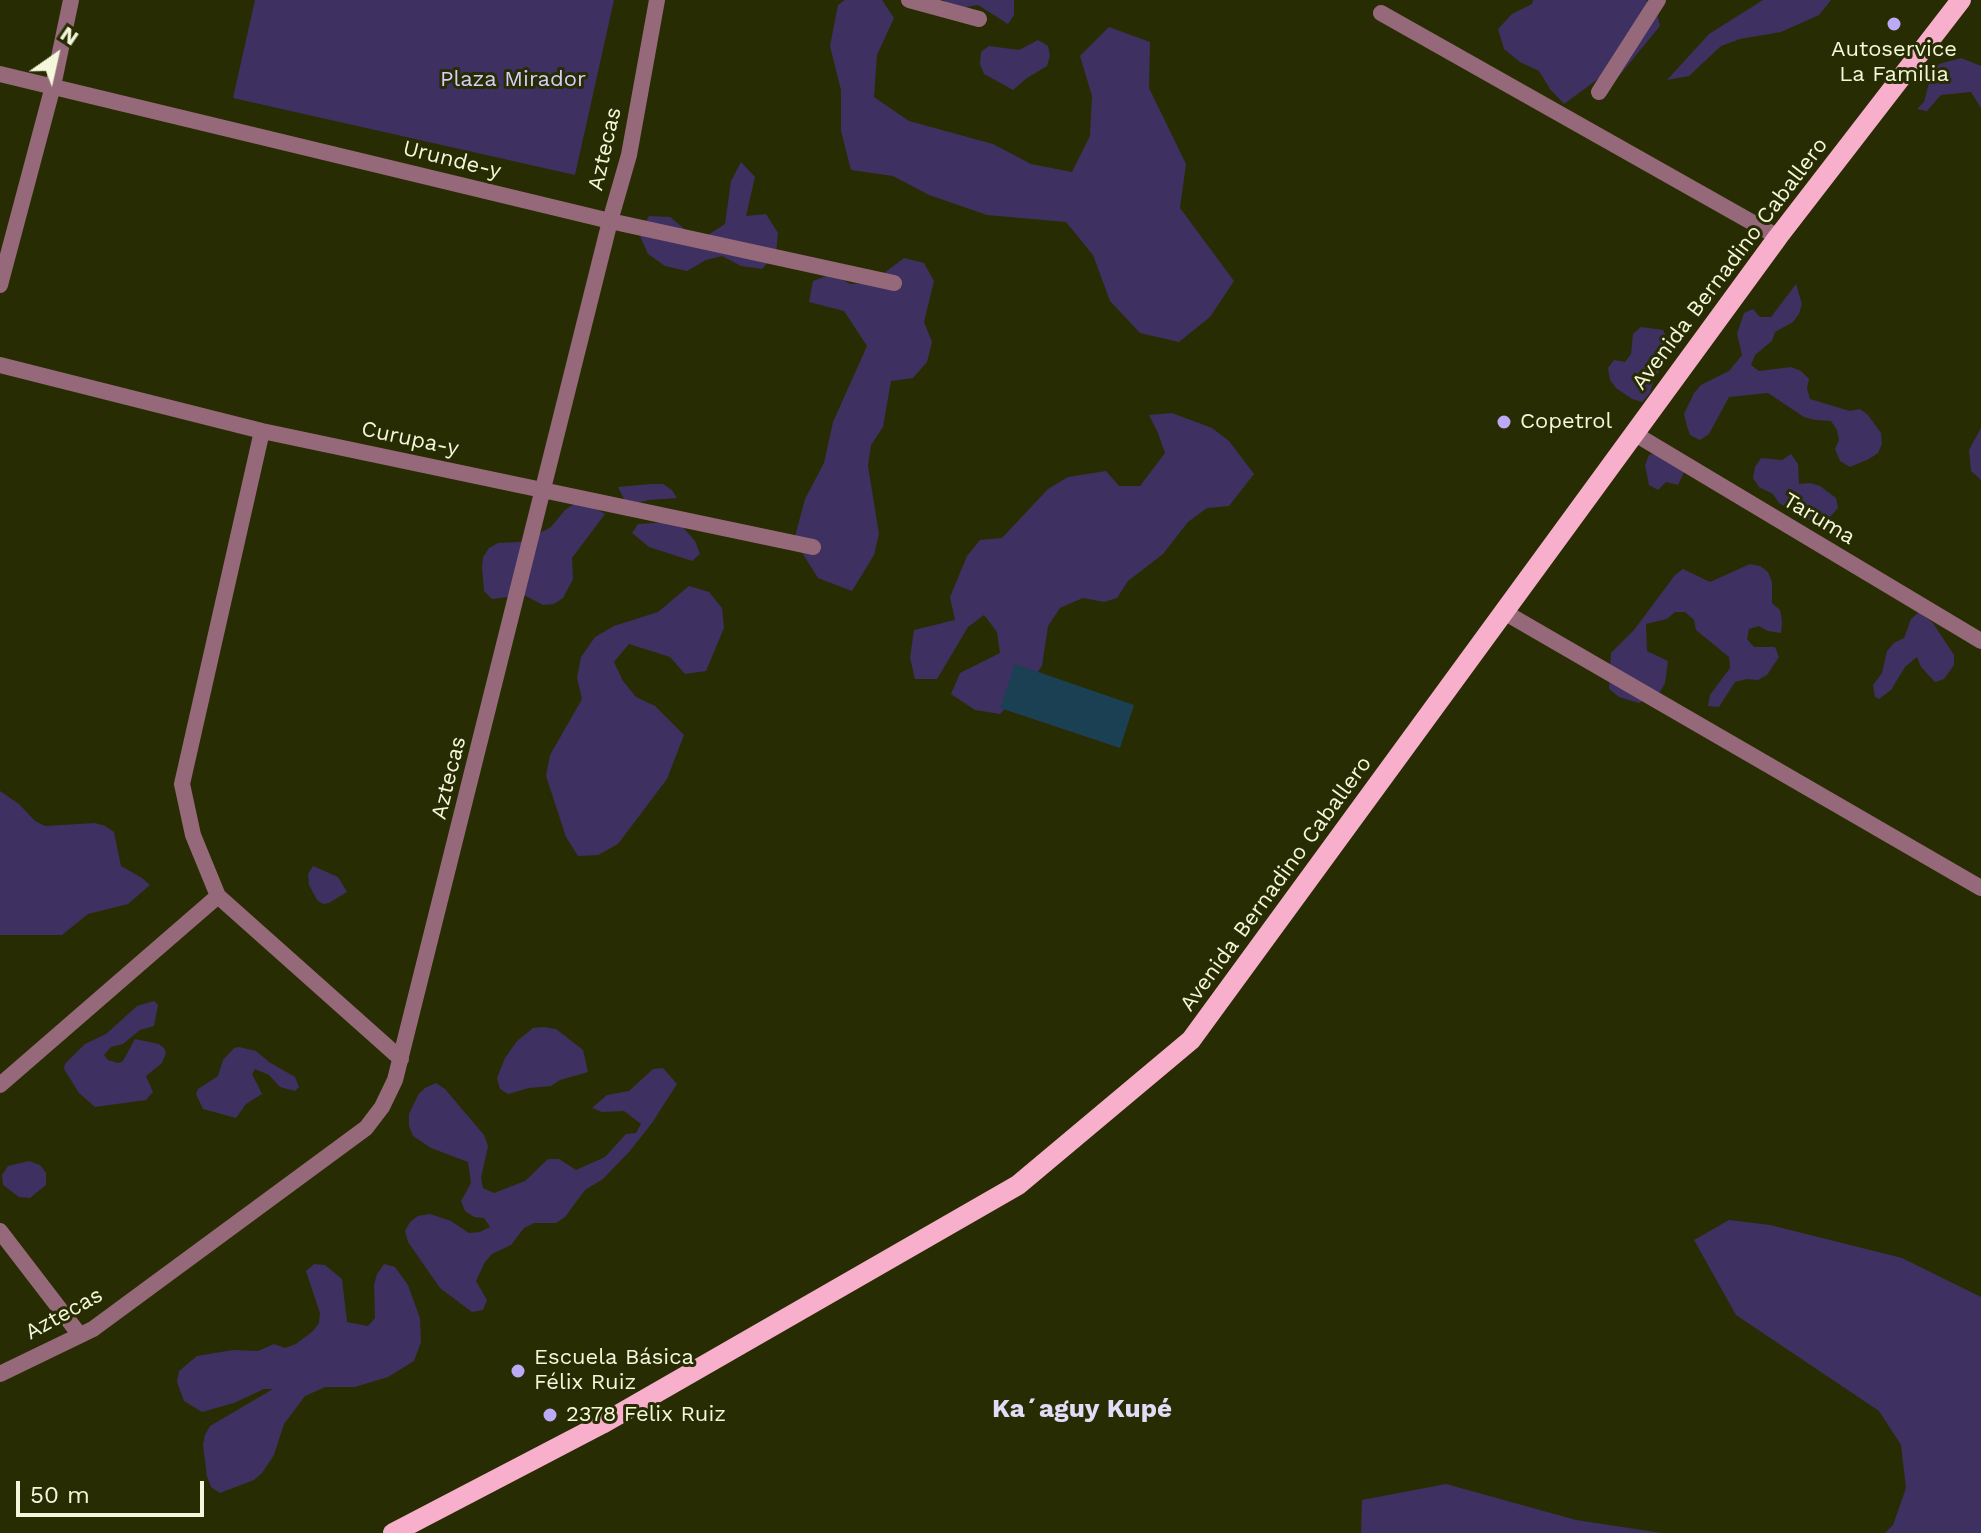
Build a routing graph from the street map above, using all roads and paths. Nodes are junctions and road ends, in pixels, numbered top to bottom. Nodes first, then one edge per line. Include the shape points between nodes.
1 (71, 0) edge
2 (657, 0) edge
3 (909, 0) edge
4 (1658, 0) edge
5 (1961, 0) edge
6 (1381, 13) dead end
7 (979, 19) dead end
8 (0, 74) edge
9 (53, 86) junction
10 (1599, 92) dead end
11 (610, 221) junction
12 (1778, 237) junction
13 (894, 283) dead end
14 (0, 285) edge
15 (0, 365) edge
16 (262, 431) junction
17 (1635, 434) junction
18 (545, 490) junction
19 (813, 547) dead end
20 (1504, 612) junction
21 (1981, 641) edge
22 (1981, 888) edge
23 (218, 896) junction
24 (401, 1059) junction
25 (0, 1085) edge
26 (0, 1231) edge
27 (79, 1334) junction
28 (0, 1374) edge
29 (393, 1533) edge

1 - 9 street
2 - 11 street, Aztecas via 629,155
3 - 7 street
4 - 10 street
5 - 12 main road, Avenida Bernadino Caballero
6 - 12 street
8 - 9 street, Urunde-y
9 - 11 street, Urunde-y
9 - 14 street
11 - 13 street, Urunde-y
11 - 18 street, Aztecas
12 - 17 main road, Avenida Bernadino Caballero
15 - 16 street, Curupa-y
16 - 18 street, Curupa-y
16 - 23 street via 182,784 193,835
17 - 20 main road, Avenida Bernadino Caballero
17 - 21 street, Taruma
18 - 19 street, Curupa-y
18 - 24 street, Aztecas
20 - 22 street
20 - 29 main road, Avenida Bernadino Caballero via 1191,1040 1115,1105 1018,1185 602,1424
23 - 24 street
23 - 25 street
24 - 27 street, Aztecas via 382,1107 366,1128 93,1329
26 - 27 street
27 - 28 street, Aztecas

